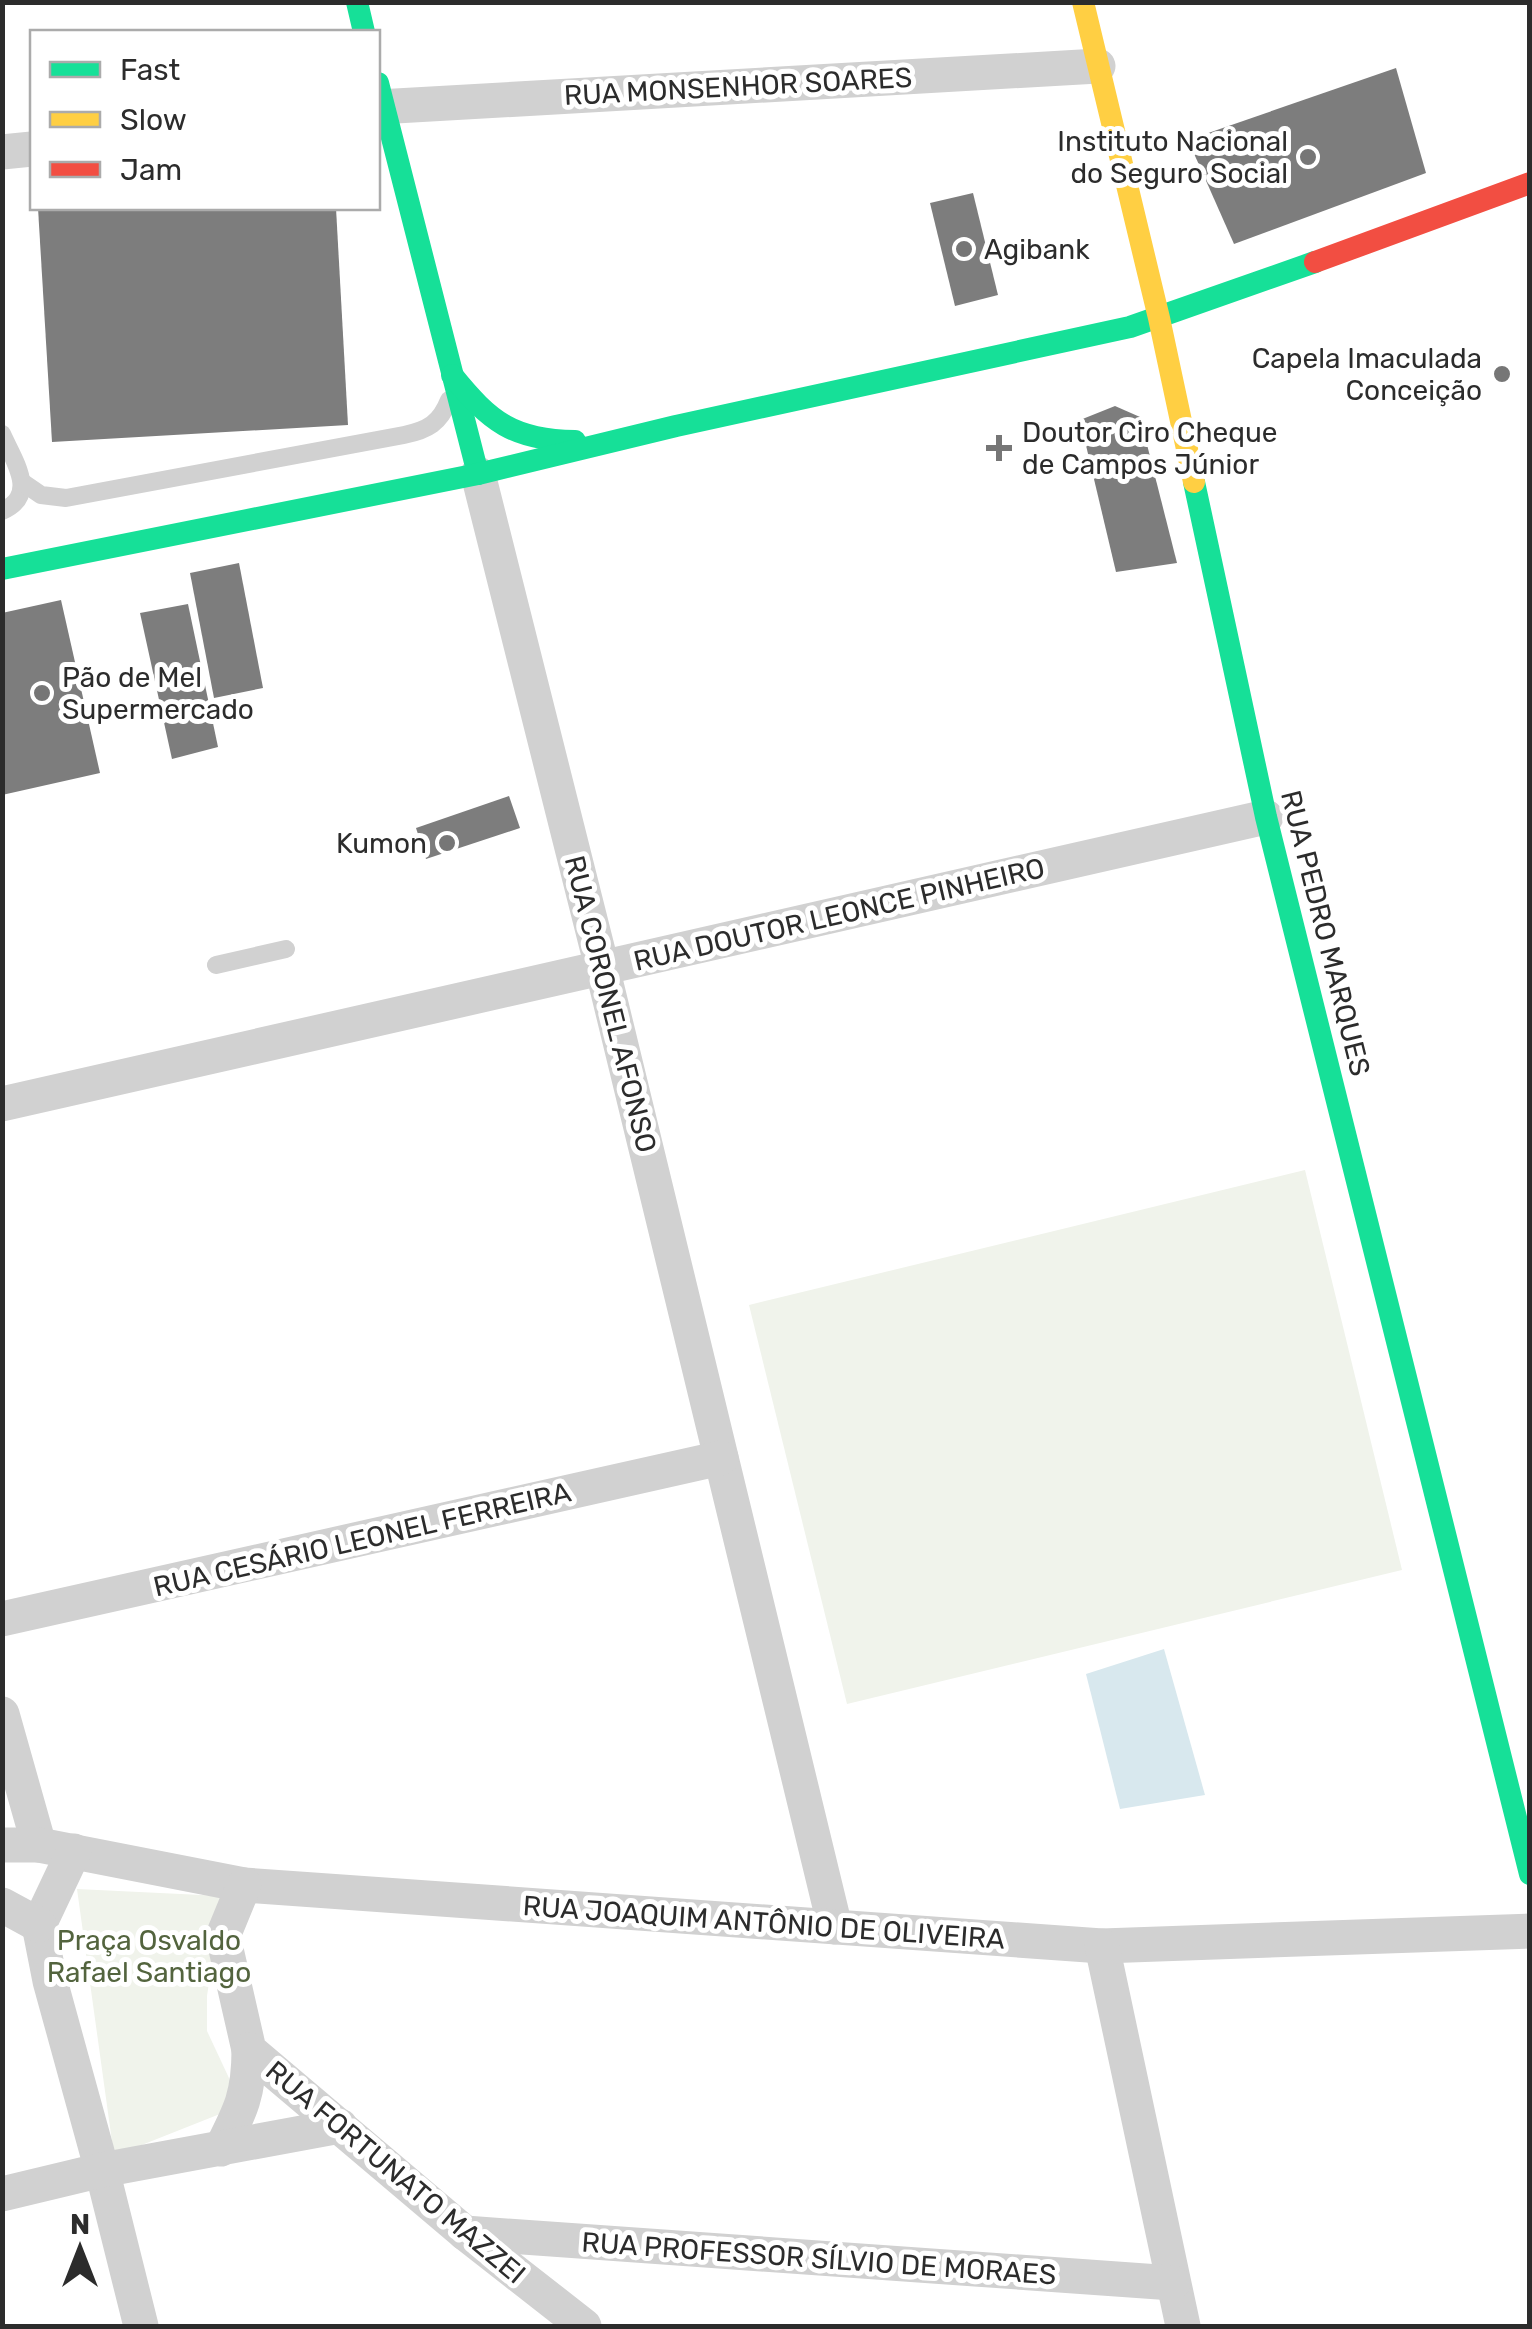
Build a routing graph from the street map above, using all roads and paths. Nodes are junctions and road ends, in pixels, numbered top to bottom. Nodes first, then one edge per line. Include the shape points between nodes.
1 (356, 2) edge
2 (1083, 2) edge
3 (363, 30) edge
4 (1098, 66) junction
5 (380, 99) edge
6 (380, 103) edge
7 (30, 148) edge
8 (2, 152) edge
9 (1530, 183) edge
10 (1159, 318) junction
11 (452, 375) junction
12 (2, 434) edge
13 (623, 440) junction
14 (478, 474) junction
15 (22, 482) junction
16 (2, 511) edge
17 (2, 569) edge
18 (1266, 817) junction
19 (286, 949) dead end
20 (216, 965) dead end
21 (602, 968) junction
22 (2, 1104) edge
23 (721, 1458) junction
24 (2, 1619) edge
25 (2, 1714) edge
26 (2, 1844) edge
27 (39, 1844) junction
28 (74, 1851) junction
29 (1530, 1874) edge
30 (244, 1885) junction
31 (2, 1905) edge
32 (39, 1926) junction
33 (835, 1928) junction
34 (1530, 1930) edge
35 (1102, 1946) junction
36 (249, 2050) junction
37 (340, 2126) junction
38 (221, 2148) junction
39 (102, 2170) junction
40 (2, 2194) edge
41 (466, 2233) junction
42 (1173, 2283) junction
43 (141, 2326) edge
44 (584, 2326) edge
45 (1183, 2326) edge

1 - 3 main road
2 - 4 main road, RUA PEDRO MARQUES
4 - 5 street, RUA MONSENHOR SOARES
4 - 10 main road, RUA PEDRO MARQUES
6 - 11 main road, RUA CORONEL AFONSO
7 - 8 street
9 - 10 main road
10 - 13 main road
10 - 18 main road, RUA PEDRO MARQUES
11 - 13 main road via 502,429 566,441
11 - 14 main road, RUA CORONEL AFONSO
11 - 15 lane via 444,411 424,431 66,498 41,495
12 - 15 lane
13 - 14 main road
14 - 17 main road
14 - 21 street, RUA CORONEL AFONSO
15 - 16 lane via 18,502
18 - 21 street, RUA DOUTOR LEONCE PINHEIRO
18 - 29 main road, RUA PEDRO MARQUES
19 - 20 lane
21 - 22 street, RUA DOUTOR LEONCE PINHEIRO
21 - 23 street, RUA CORONEL AFONSO
23 - 24 street, RUA CESÁRIO LEONEL FERREIRA
23 - 33 street, RUA CORONEL AFONSO
25 - 27 street
26 - 27 street, RUA JOAQUIM ANTÔNIO DE OLIVEIRA
27 - 28 street, RUA JOAQUIM ANTÔNIO DE OLIVEIRA
28 - 30 street, RUA JOAQUIM ANTÔNIO DE OLIVEIRA
28 - 32 street
30 - 33 street, RUA JOAQUIM ANTÔNIO DE OLIVEIRA
30 - 36 street, RUA FORTUNATO MAZZEI via 223,1936
31 - 32 street
32 - 39 street
33 - 35 street, RUA JOAQUIM ANTÔNIO DE OLIVEIRA
34 - 35 street, RUA JOAQUIM ANTÔNIO DE OLIVEIRA
35 - 42 street
36 - 37 street, RUA FORTUNATO MAZZEI
36 - 38 street via 249,2084
37 - 38 street
37 - 41 street, RUA FORTUNATO MAZZEI
38 - 39 street
39 - 40 street
39 - 43 street
41 - 42 street, RUA PROFESSOR SÍLVIO DE MORAES
41 - 44 street, RUA FORTUNATO MAZZEI
42 - 45 street

